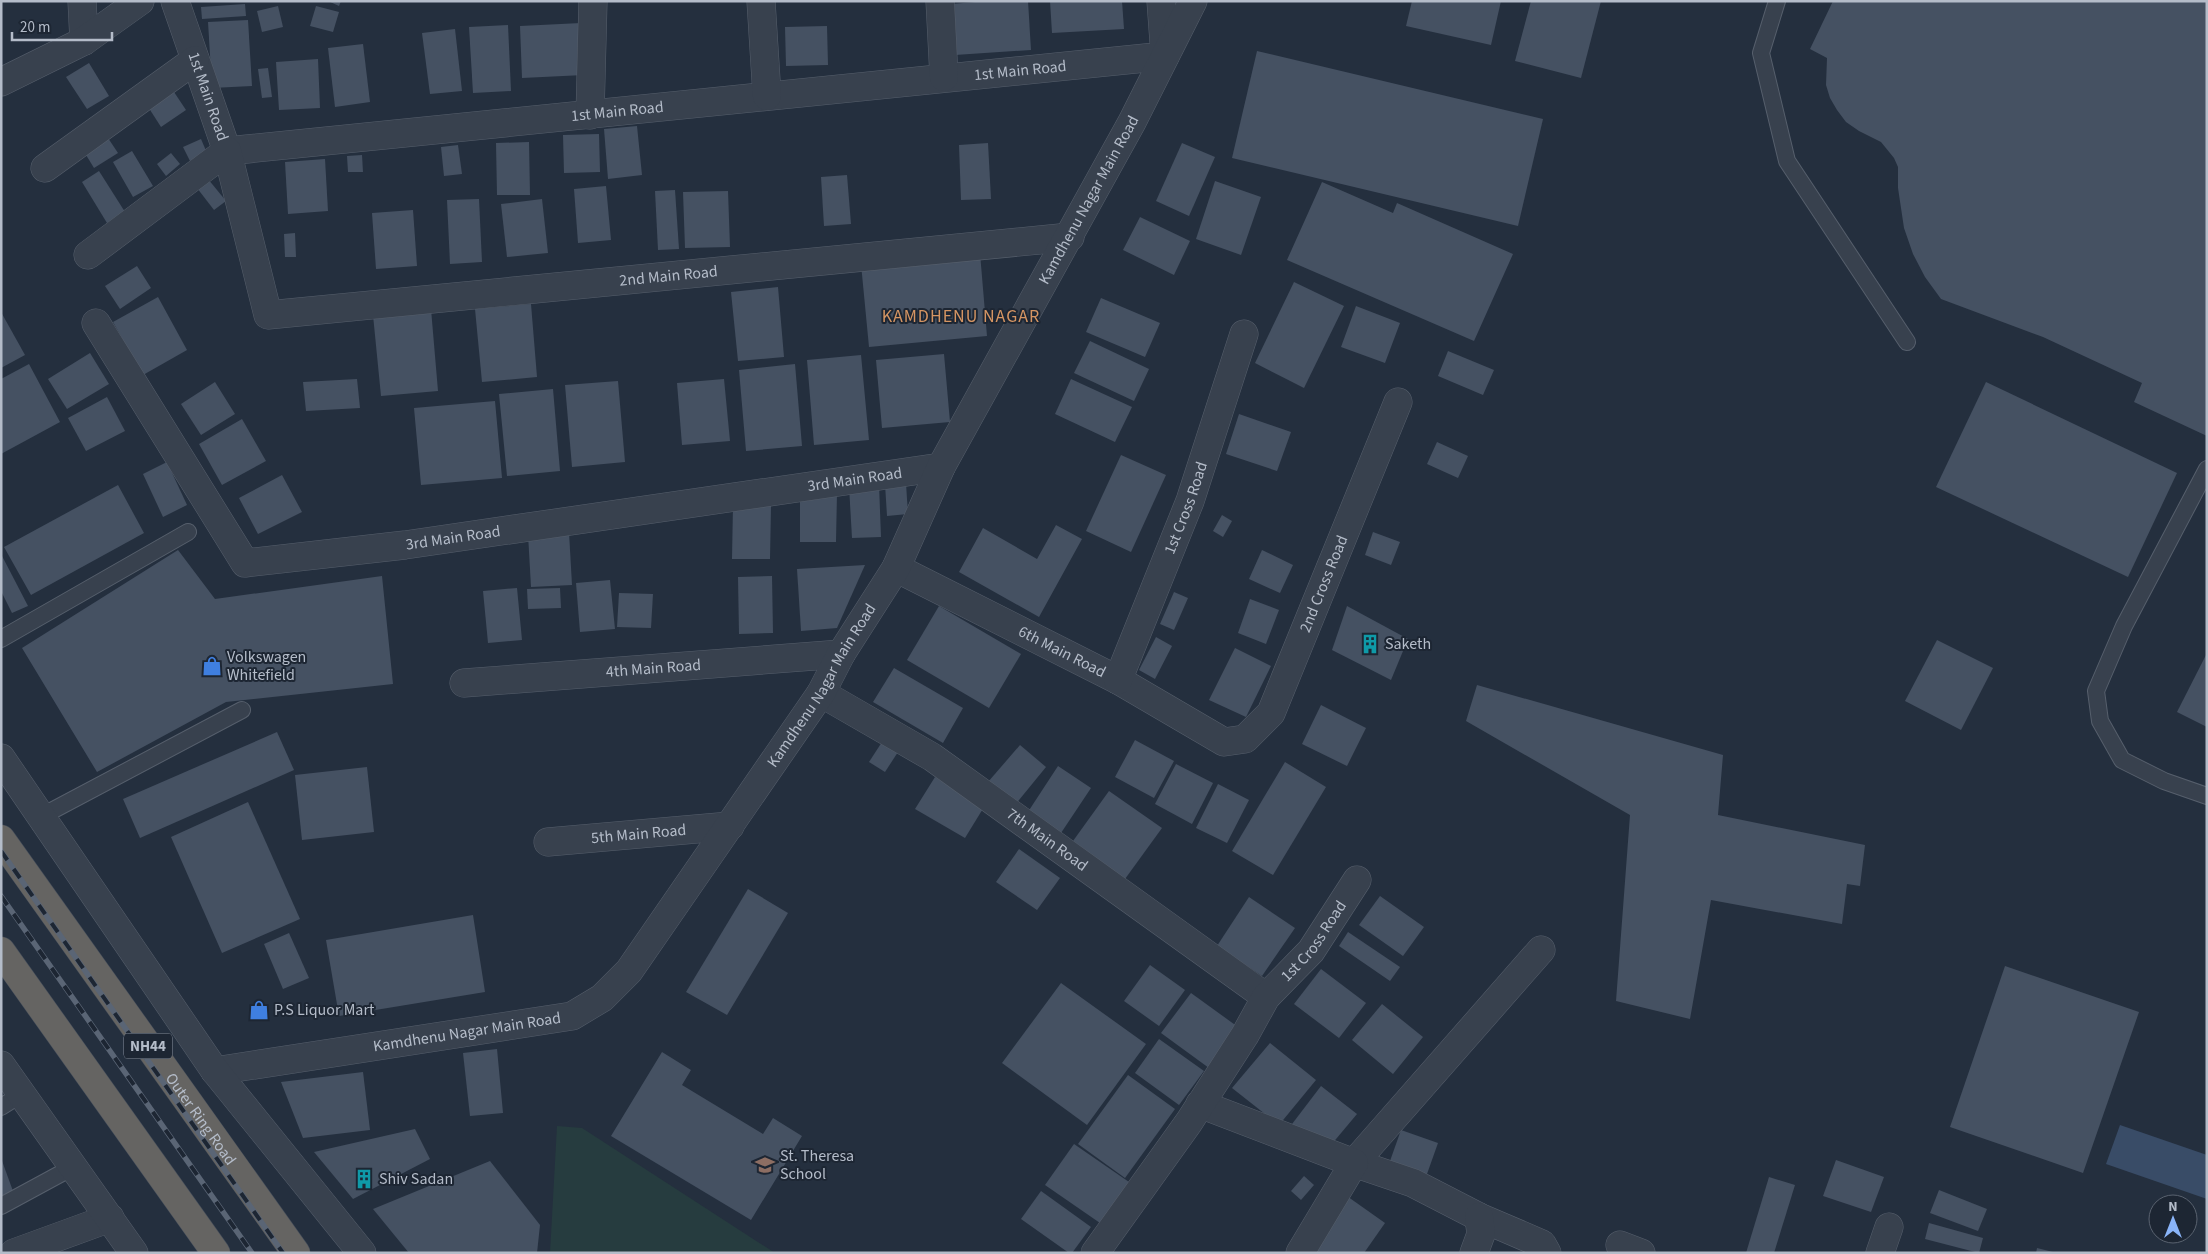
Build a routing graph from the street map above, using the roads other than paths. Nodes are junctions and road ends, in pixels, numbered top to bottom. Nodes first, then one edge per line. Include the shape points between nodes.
1 (82, 1) edge
2 (140, 1) edge
3 (175, 1) edge
4 (593, 1) edge
5 (761, 1) edge
6 (940, 1) edge
7 (1160, 1) edge
8 (1193, 1) edge
9 (1777, 1) edge
10 (84, 41) junction
11 (1165, 56) junction
12 (196, 60) junction
13 (944, 77) junction
14 (1, 82) edge
15 (767, 96) junction
16 (590, 115) junction
17 (227, 151) junction
18 (45, 168) dead end
19 (1070, 236) junction
20 (88, 255) dead end
21 (96, 323) dead end
22 (1244, 334) dead end
23 (1907, 342) dead end
24 (1398, 402) dead end
25 (941, 467) junction
26 (2207, 469) edge
27 (188, 532) dead end
28 (896, 568) junction
29 (1, 639) edge
30 (841, 654) junction
31 (1118, 680) junction
32 (464, 683) dead end
33 (821, 693) junction
34 (242, 710) dead end
35 (1224, 742) joint
36 (1, 758) edge
37 (2207, 796) edge
38 (42, 816) junction
39 (730, 826) junction
40 (1, 839) edge
41 (548, 842) dead end
42 (1357, 880) dead end
43 (1541, 950) dead end
44 (1, 951) edge
45 (1266, 996) junction
46 (1, 1065) edge
47 (216, 1071) junction
48 (11, 1101) edge
49 (1200, 1104) junction
50 (1354, 1163) junction
51 (73, 1167) junction
52 (1, 1206) edge
53 (1479, 1217) junction
54 (110, 1218) junction
55 (1888, 1227) dead end
56 (14, 1253) edge
57 (134, 1253) edge
58 (216, 1253) edge
59 (296, 1253) edge
60 (362, 1253) edge
61 (1095, 1253) edge
62 (1300, 1253) edge
63 (1474, 1253) edge
64 (1547, 1253) edge
65 (1880, 1253) edge

1 - 10 street
2 - 10 street
3 - 12 street, 1st Main Road
4 - 16 street
5 - 15 street
6 - 13 street
7 - 11 street
8 - 11 street, Kamdhenu Nagar Main Road
9 - 23 lane via 1760,53 1787,160
10 - 14 street
11 - 13 street, 1st Main Road
11 - 19 street, Kamdhenu Nagar Main Road
12 - 17 street, 1st Main Road
12 - 18 street
13 - 15 street, 1st Main Road
15 - 16 street, 1st Main Road
16 - 17 street, 1st Main Road
17 - 19 street, 2nd Main Road via 268,315
17 - 20 street
19 - 25 street, Kamdhenu Nagar Main Road
21 - 25 street, 3rd Main Road via 245,563 405,545
22 - 31 street, 1st Cross Road via 1190,501
24 - 35 street, 2nd Cross Road via 1271,714 1245,739
25 - 28 street, Kamdhenu Nagar Main Road
26 - 37 lane via 2124,626 2096,691 2100,721 2122,760 2164,781
27 - 29 lane
28 - 30 street, Kamdhenu Nagar Main Road
28 - 31 street, 6th Main Road
30 - 32 street, 4th Main Road
30 - 33 street, Kamdhenu Nagar Main Road
31 - 35 street, 6th Main Road
33 - 39 street, Kamdhenu Nagar Main Road
33 - 45 street, 7th Main Road via 932,757
34 - 38 lane
36 - 38 street
38 - 47 street
39 - 41 street, 5th Main Road
39 - 47 street, Kamdhenu Nagar Main Road via 629,971 602,998 572,1016
40 - 59 highway, Outer Ring Road / NH44
42 - 45 street, 1st Cross Road via 1311,951
43 - 50 street
44 - 58 highway
45 - 49 street, 1st Cross Road
46 - 48 street
47 - 60 street
48 - 51 street
49 - 50 street
49 - 61 street, 1st Cross Road
50 - 53 street via 1413,1183
50 - 62 street
51 - 52 lane
51 - 54 street
53 - 63 street via 1481,1234
53 - 64 street via 1542,1244
54 - 56 street
54 - 57 street
55 - 65 street

